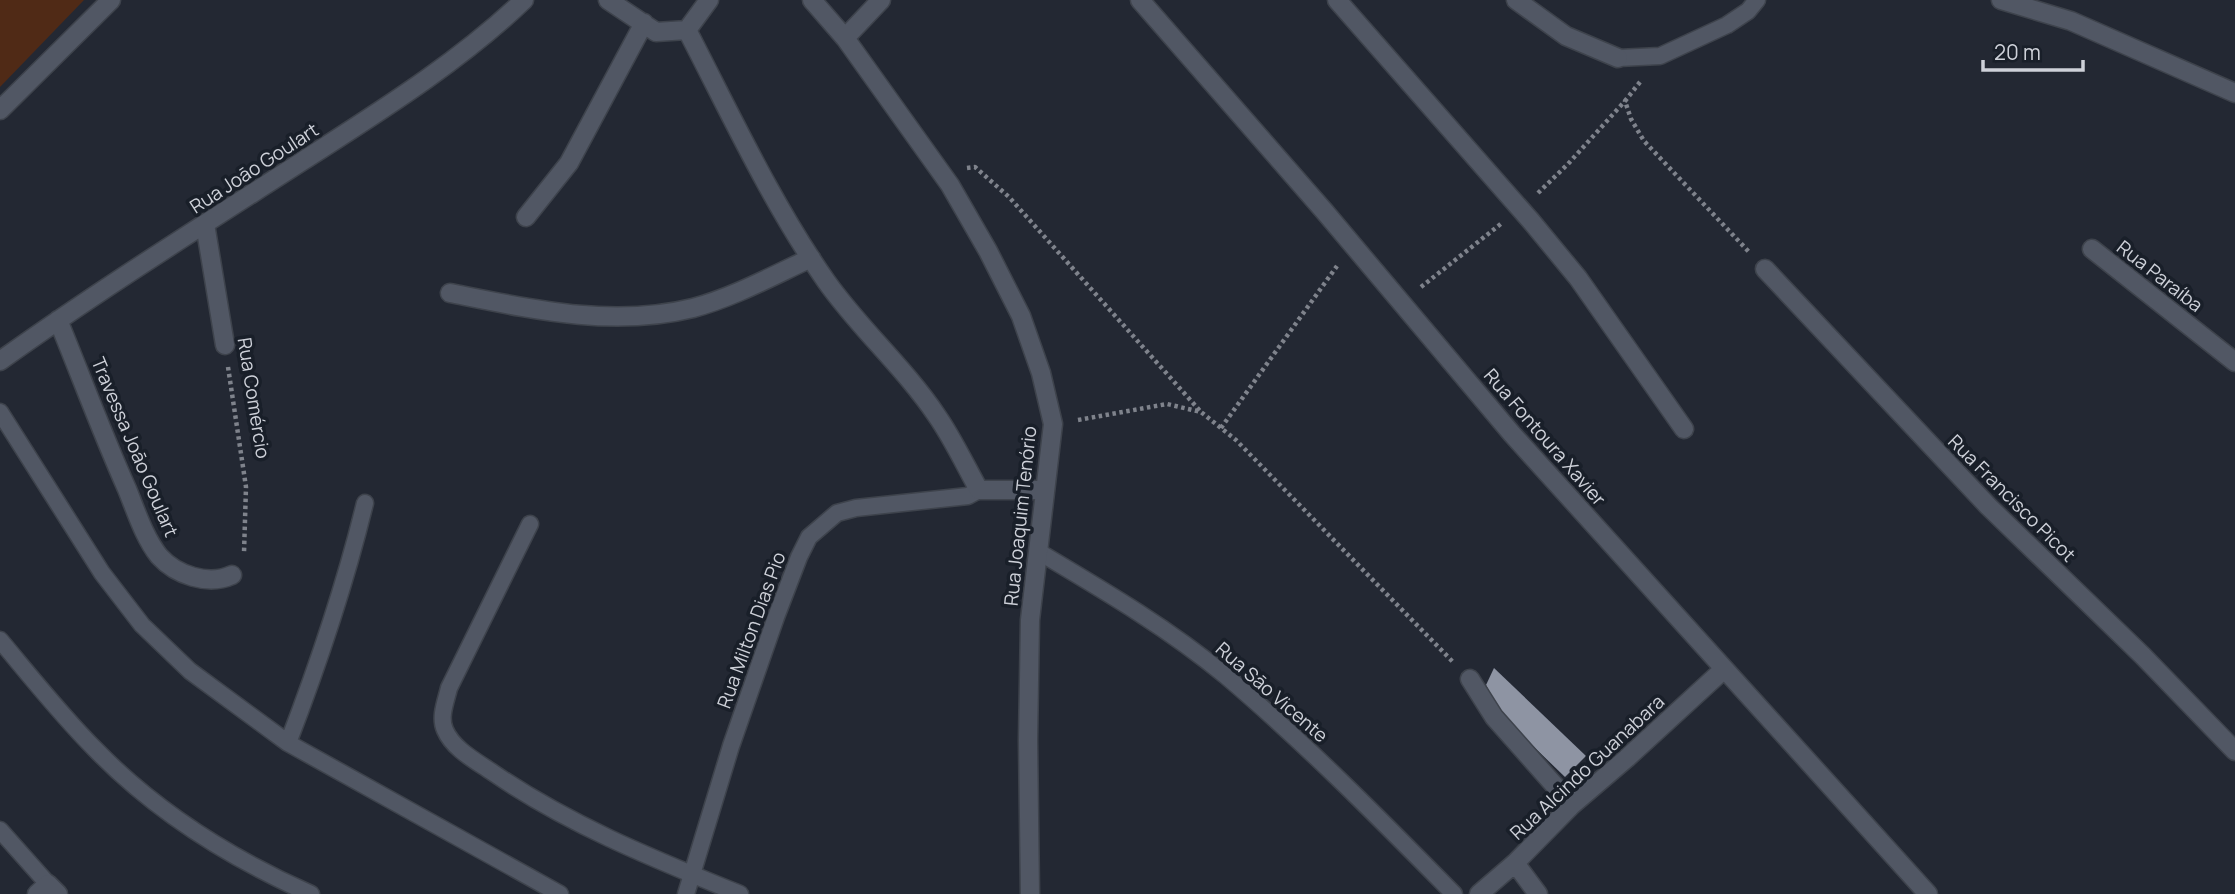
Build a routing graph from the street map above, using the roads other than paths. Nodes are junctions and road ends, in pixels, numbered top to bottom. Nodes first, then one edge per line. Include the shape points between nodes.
1 (111, 0) edge
2 (524, 0) edge
3 (608, 0) edge
4 (709, 0) edge
5 (812, 0) edge
6 (881, 0) edge
7 (1140, 0) edge
8 (1337, 0) edge
9 (1516, 0) edge
10 (1757, 0) edge
11 (2001, 0) edge
12 (645, 23) junction
13 (687, 30) junction
14 (845, 38) junction
15 (1618, 58) joint
16 (2235, 93) edge
17 (0, 110) edge
18 (526, 216) dead end
19 (205, 225) junction
20 (2092, 249) dead end
21 (811, 258) junction
22 (1765, 269) road end
23 (450, 293) dead end
24 (58, 320) junction
25 (225, 345) road end
26 (0, 361) edge
27 (2235, 362) edge
28 (0, 412) edge
29 (1684, 429) dead end
30 (979, 490) junction
31 (1045, 490) junction
32 (365, 503) dead end
33 (530, 524) dead end
34 (1039, 552) junction
35 (232, 575) road end
36 (0, 640) edge
37 (1723, 670) junction
38 (1470, 679) road end
39 (288, 744) junction
40 (2235, 751) edge
41 (1572, 805) junction
42 (0, 831) edge
43 (1515, 863) junction
44 (693, 874) junction
45 (48, 891) edge
46 (311, 894) edge
47 (559, 894) edge
48 (686, 894) edge
49 (740, 894) edge
50 (1030, 894) edge
51 (1454, 894) edge
52 (1479, 894) edge
53 (1538, 894) edge
54 (1928, 894) edge

1 - 17 street
2 - 19 street, Rua Joāo Goulart via 439,69
3 - 12 street
4 - 13 street
5 - 14 street, Rua Joaquim Tenório
6 - 14 street
7 - 37 street, Rua Fontoura Xavier via 1511,434
8 - 29 street via 1578,278
9 - 15 street via 1566,36
10 - 15 lane via 1727,25 1660,56
11 - 16 street via 2071,20
12 - 13 street via 656,32
12 - 18 street via 569,163
13 - 21 street via 762,177
14 - 31 street, Rua Joaquim Tenório via 939,171 1021,316 1053,424
19 - 24 street, Rua Joāo Goulart
19 - 25 street, Rua Comércio
20 - 27 street, Rua Paraíba
21 - 23 street via 733,295 655,314 607,318 532,310
21 - 30 street via 938,416
22 - 40 street, Rua Francisco Picot via 1988,506
24 - 26 street, Rua Joāo Goulart
24 - 35 street, Travessa Joāo Goulart via 147,536 159,555 193,576 224,579
28 - 39 lane via 102,573 142,625 190,671
30 - 31 street, Rua Milton Dias Pio
30 - 44 lane, Rua Milton Dias Pio via 968,496 837,513 809,537 788,583 731,746
31 - 34 street, Rua Joaquim Tenório
32 - 39 lane via 334,615
33 - 44 lane via 449,688 444,727 471,758 528,797 589,830
34 - 50 street, Rua Joaquim Tenório via 1030,620
34 - 51 lane, Rua Sāo Vicente via 1139,612 1224,675 1369,807
36 - 46 lane via 96,750 133,785 260,871
37 - 41 street, Rua Alcindo Guanabara
37 - 54 street, Rua Fontoura Xavier
38 - 41 street via 1494,717
39 - 47 lane
41 - 43 street, Rua Alcindo Guanabara
42 - 45 lane
43 - 52 street, Rua Alcindo Guanabara
43 - 53 street
44 - 48 lane, Rua Milton Dias Pio
44 - 49 lane

